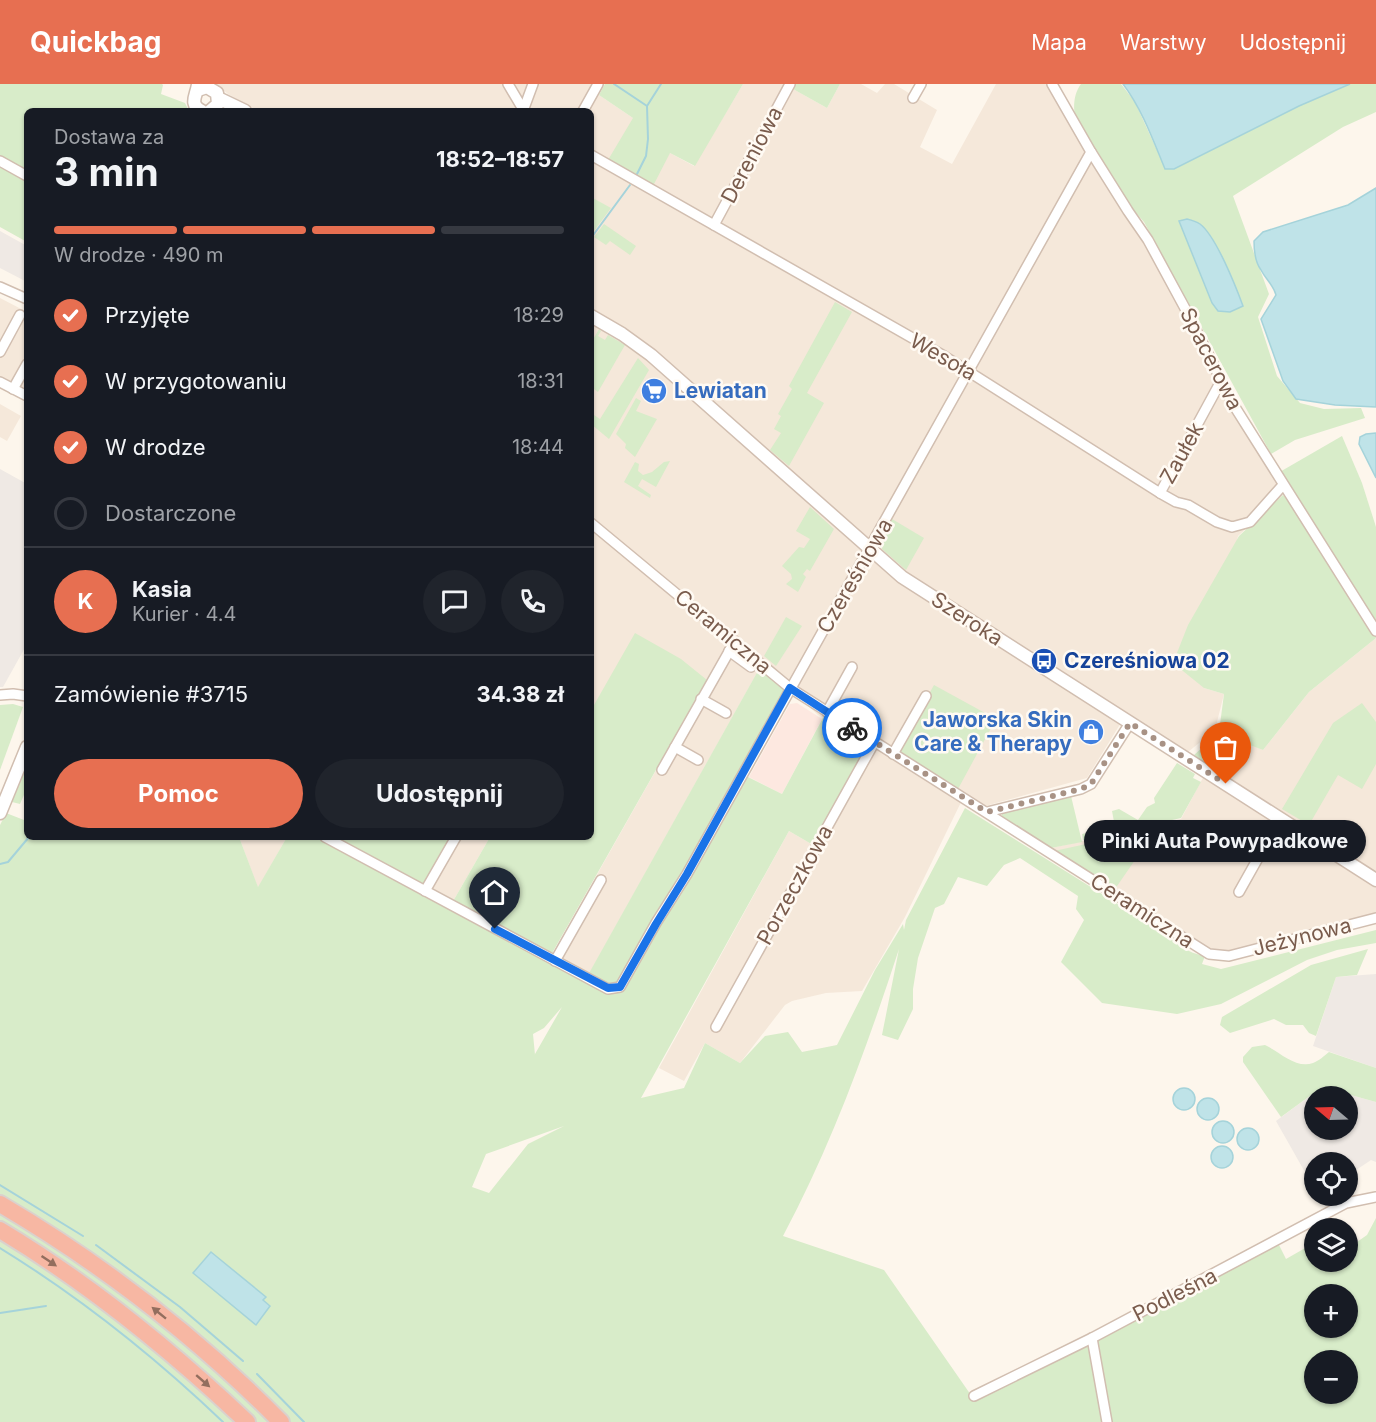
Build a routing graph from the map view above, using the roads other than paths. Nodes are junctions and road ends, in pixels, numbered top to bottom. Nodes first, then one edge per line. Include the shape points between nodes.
1 (508, 84) edge
2 (533, 84) edge
3 (598, 84) edge
4 (790, 84) edge
5 (921, 84) edge
6 (1052, 84) edge
7 (204, 86) edge
8 (913, 98) dead end
9 (207, 108) edge
10 (522, 108) edge
11 (525, 108) edge
12 (585, 108) edge
13 (1091, 152) junction
14 (594, 157) edge
15 (0, 161) edge
16 (24, 174) edge
17 (714, 225) junction
18 (0, 287) edge
19 (24, 298) edge
20 (20, 315) dead end
21 (594, 318) edge
22 (0, 352) edge
23 (24, 369) edge
24 (968, 371) junction
25 (1221, 381) junction
26 (0, 382) edge
27 (13, 389) junction
28 (24, 394) edge
29 (1283, 486) junction
30 (1160, 492) junction
31 (594, 525) edge
32 (870, 550) junction
33 (1376, 631) edge
34 (735, 641) junction
35 (729, 651) junction
36 (852, 666) dead end
37 (751, 667) dead end
38 (790, 688) junction
39 (0, 695) edge
40 (24, 696) edge
41 (926, 696) dead end
42 (701, 699) junction
43 (827, 712) junction
44 (726, 713) dead end
45 (1130, 723) junction
46 (874, 743) junction
47 (675, 747) junction
48 (24, 754) edge
49 (893, 754) junction
50 (698, 760) dead end
51 (662, 770) dead end
52 (987, 812) junction
53 (0, 813) edge
54 (1281, 819) junction
55 (331, 840) edge
56 (454, 840) edge
57 (601, 880) dead end
58 (1376, 880) edge
59 (425, 891) junction
60 (1239, 892) dead end
61 (1376, 918) edge
62 (1229, 956) joint
63 (555, 961) junction
64 (716, 1027) dead end
65 (1376, 1197) edge
66 (0, 1204) edge
67 (0, 1230) edge
68 (1092, 1338) junction
69 (974, 1396) dead end
70 (247, 1422) edge
71 (281, 1422) edge
72 (1107, 1422) edge

1 - 10 street
2 - 11 street
3 - 12 street
4 - 17 street, Dereniowa
5 - 8 street
6 - 13 street, Spacerowa
7 - 9 street via 215,90
7 - 9 street via 194,100
13 - 24 street, Czereśniowa
13 - 25 street, Spacerowa via 1148,240
14 - 17 street, Wesoła
15 - 16 street
17 - 24 street, Wesoła
18 - 19 street
20 - 22 street
21 - 32 street, Szeroka via 651,355
23 - 27 street
24 - 30 street, Wesoła
24 - 32 street, Czereśniowa
25 - 29 street, Spacerowa
25 - 30 street, Zaułek
26 - 27 street
27 - 28 street
29 - 30 street, Wesoła via 1250,522 1232,527
29 - 33 street, Spacerowa
31 - 34 street, Ceramiczna
32 - 38 street, Czereśniowa
32 - 45 street, Szeroka via 902,577
34 - 35 street
34 - 38 street, Ceramiczna
35 - 37 street
35 - 42 street
36 - 43 street
38 - 43 street, Ceramiczna
38 - 63 street, Czereśniowa via 620,987 608,988
39 - 40 street
41 - 49 street
42 - 44 street
42 - 47 street
43 - 46 street, Ceramiczna
45 - 52 street via 1091,784
45 - 54 street, Szeroka
46 - 49 street, Ceramiczna
46 - 64 street, Porzeczkowa
47 - 50 street
47 - 51 street
48 - 53 street
49 - 52 street, Ceramiczna
52 - 62 street, Ceramiczna via 1209,954
54 - 58 street, Szeroka
54 - 60 street
55 - 59 street
56 - 59 street
57 - 63 street
59 - 63 street
61 - 62 street, Jeżynowa
65 - 68 street, Podleśna via 1346,1203
71 -> 66 highway via 185,1334 128,1289
67 -> 70 highway via 118,1310
68 - 69 street, Podleśna
68 - 72 street

